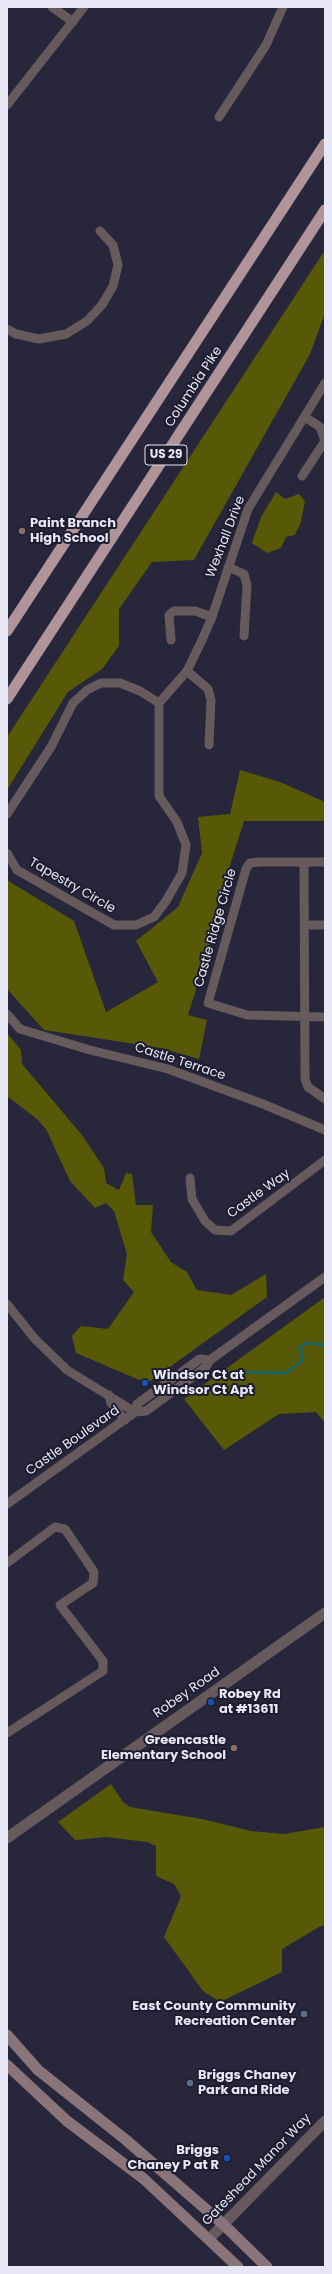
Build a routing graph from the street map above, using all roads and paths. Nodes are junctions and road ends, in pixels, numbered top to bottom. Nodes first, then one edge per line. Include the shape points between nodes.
1 (52, 7) edge
2 (84, 7) edge
3 (283, 7) edge
4 (73, 22) junction
5 (7, 105) edge
6 (219, 117) dead end
7 (325, 144) edge
8 (325, 210) edge
9 (100, 231) dead end
10 (7, 329) edge
11 (325, 383) edge
12 (305, 417) junction
13 (302, 476) dead end
14 (228, 567) junction
15 (212, 617) junction
16 (7, 631) edge
17 (244, 636) dead end
18 (172, 640) dead end
19 (187, 672) junction
20 (7, 699) edge
21 (159, 703) junction
22 (209, 744) dead end
23 (7, 814) edge
24 (7, 853) edge
25 (304, 862) junction
26 (325, 862) edge
27 (305, 925) junction
28 (325, 925) edge
29 (7, 1014) edge
30 (306, 1017) junction
31 (325, 1017) edge
32 (325, 1099) edge
33 (325, 1130) edge
34 (325, 1160) edge
35 (190, 1178) dead end
36 (325, 1277) edge
37 (7, 1304) edge
38 (108, 1394) junction
39 (135, 1412) junction
40 (125, 1420) junction
41 (7, 1504) edge
42 (8, 1560) edge
43 (325, 1613) edge
44 (7, 1733) edge
45 (7, 1838) edge
46 (7, 2035) edge
47 (7, 2065) edge
48 (325, 2121) edge
49 (223, 2224) junction
50 (209, 2238) junction
51 (238, 2267) edge
52 (267, 2267) edge

1 - 4 street
2 - 4 street
3 - 6 street via 266,45
4 - 5 street
7 - 16 highway, Columbia Pike / US 29
8 - 20 highway, Columbia Pike / US 29
9 - 10 street via 112,245 118,264 112,286 102,305 86,321 66,334 39,339 16,334
11 - 12 street, Wexhall Drive
12 - 13 street via 320,427 325,441
12 - 14 street, Wexhall Drive via 248,509
14 - 15 street, Wexhall Drive
14 - 17 street via 244,574 247,585
15 - 18 street via 195,611 174,611 169,615
15 - 19 street, Wexhall Drive
19 - 21 street, Wexhall Drive
19 - 22 street via 208,689 211,700
21 - 23 street via 140,691 120,683 101,684 86,690 73,703 51,747
21 - 24 street, Tapestry Circle via 159,796 177,822 186,845 182,873 154,917 136,925 114,925 17,870
25 - 26 street, Castle Ridge Circle
25 - 27 street
25 - 30 street, Castle Ridge Circle via 250,863 246,869 208,1003 247,1015
27 - 28 street
27 - 30 street
29 - 33 street, Castle Terrace via 20,1029 90,1050 168,1069
30 - 31 street, Castle Ridge Circle
30 - 32 street via 305,1079 308,1087
34 - 35 street, Castle Way via 231,1231 215,1230 205,1221 192,1199
36 - 39 street, Castle Boulevard via 210,1360 206,1367 146,1411
37 - 38 street via 35,1339 67,1370
38 - 39 street
38 - 40 street via 111,1403
39 - 40 street, Castle Boulevard
40 - 41 street, Castle Boulevard
42 - 44 street via 55,1526 65,1529 94,1572 93,1583 60,1605 103,1661 103,1671
43 - 45 street, Robey Road
46 - 49 main road via 38,2070 126,2140
47 - 50 main road via 67,2121 144,2179
48 - 49 street, Gateshead Manor Way
49 - 50 street, Gateshead Manor Way
49 - 52 main road
50 - 51 main road

